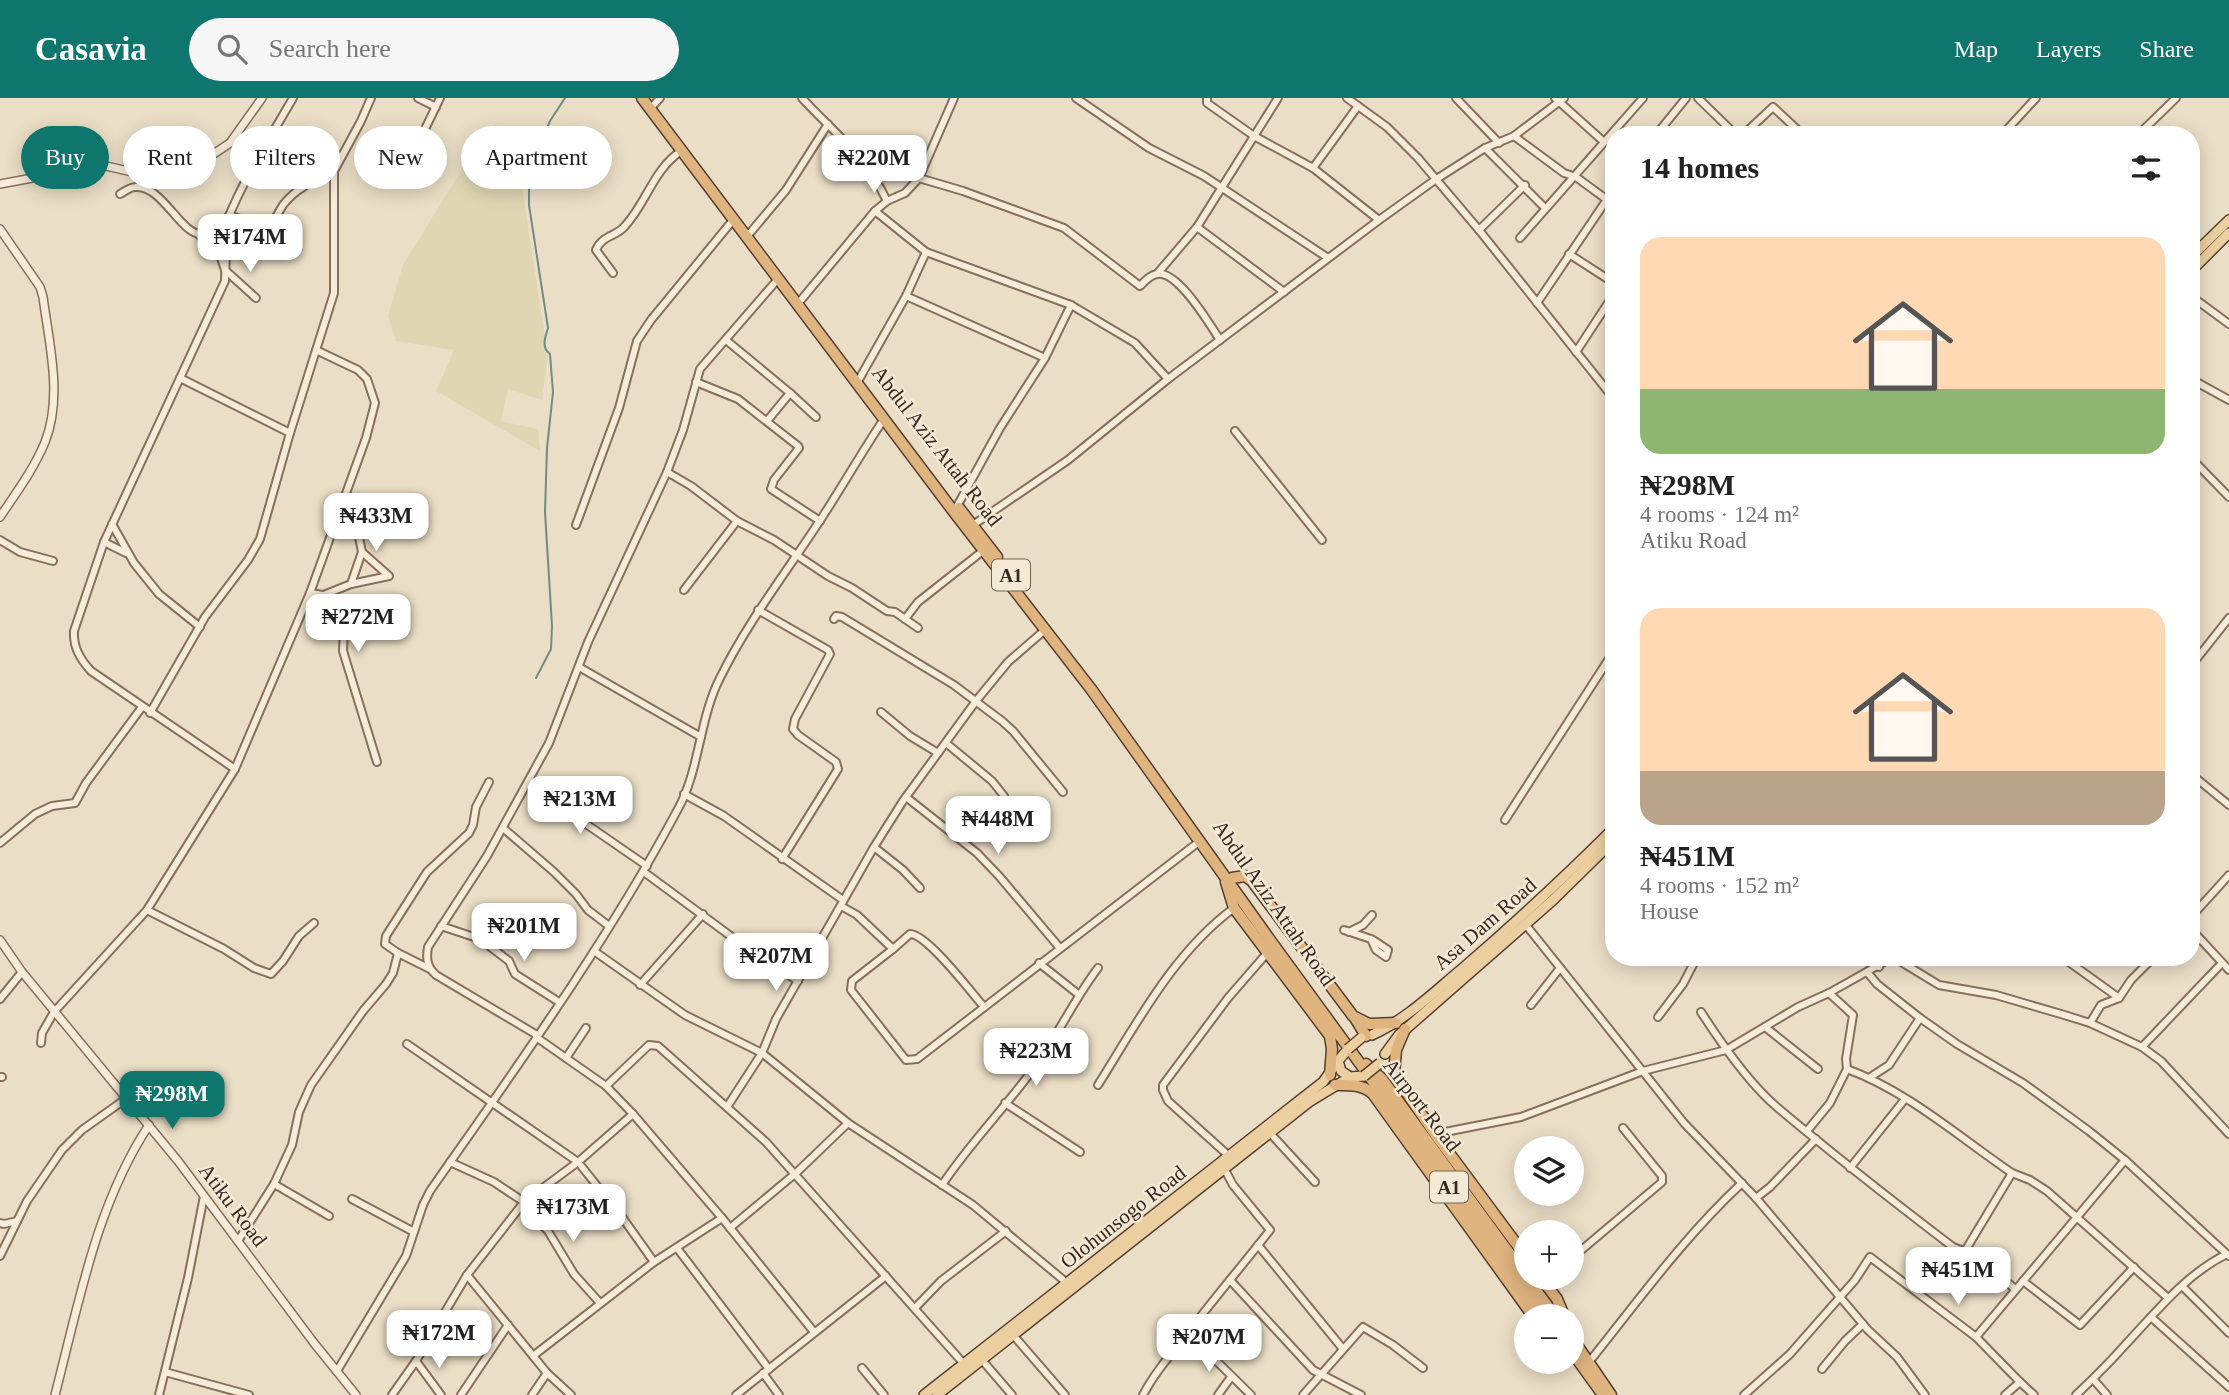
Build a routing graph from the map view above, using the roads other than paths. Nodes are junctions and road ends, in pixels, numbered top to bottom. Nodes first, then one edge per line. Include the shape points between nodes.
1 (262, 98) edge
2 (293, 98) edge
3 (371, 98) edge
4 (418, 98) edge
5 (440, 98) edge
6 (642, 98) edge
7 (802, 98) edge
8 (954, 98) edge
9 (1076, 98) edge
10 (1207, 98) edge
11 (1278, 98) edge
12 (1347, 98) edge
13 (1643, 98) edge
14 (1686, 98) edge
15 (1698, 98) edge
16 (2036, 98) edge
17 (2176, 98) edge
18 (1459, 99) edge
19 (1559, 100) edge
20 (653, 103) edge
21 (1358, 106) junction
22 (436, 107) junction
23 (828, 124) junction
24 (427, 126) edge
25 (1618, 126) edge
26 (1663, 126) edge
27 (1727, 126) edge
28 (1753, 126) edge
29 (1793, 126) edge
30 (2010, 126) edge
31 (2147, 126) edge
32 (1254, 136) junction
33 (1514, 136) junction
34 (1604, 142) joint
35 (1499, 143) junction
36 (1485, 148) junction
37 (681, 151) junction
38 (340, 160) edge
39 (1313, 168) junction
40 (1576, 177) junction
41 (919, 178) junction
42 (1435, 180) junction
43 (0, 184) edge
44 (1525, 185) junction
45 (1222, 187) junction
46 (299, 189) edge
47 (334, 189) edge
48 (120, 194) dead end
49 (1605, 198) edge
50 (1605, 200) edge
51 (887, 201) junction
52 (1545, 208) junction
53 (876, 211) junction
54 (228, 218) junction
55 (733, 220) junction
56 (1379, 220) junction
57 (2229, 220) edge
58 (1197, 227) junction
59 (0, 229) edge
60 (1479, 230) junction
61 (750, 233) junction
62 (2229, 233) edge
63 (199, 234) junction
64 (1520, 238) dead end
65 (2200, 248) edge
66 (926, 251) junction
67 (1569, 254) junction
68 (1328, 258) junction
69 (2200, 262) edge
70 (225, 270) junction
71 (613, 273) dead end
72 (1157, 274) junction
73 (1605, 277) edge
74 (778, 279) junction
75 (1284, 292) junction
76 (906, 296) junction
77 (256, 298) dead end
78 (801, 300) junction
79 (1537, 303) junction
80 (2200, 303) edge
81 (1071, 305) junction
82 (1605, 308) edge
83 (2229, 324) edge
84 (726, 340) junction
85 (1220, 340) junction
86 (317, 351) junction
87 (1576, 352) junction
88 (1045, 358) junction
89 (180, 378) junction
90 (1168, 379) junction
91 (859, 381) junction
92 (696, 382) junction
93 (2200, 384) edge
94 (1605, 388) edge
95 (790, 393) junction
96 (2229, 400) edge
97 (816, 417) dead end
98 (884, 419) junction
99 (767, 421) junction
100 (1235, 431) dead end
101 (290, 433) junction
102 (2200, 467) edge
103 (667, 472) junction
104 (2229, 497) edge
105 (955, 509) junction
106 (339, 514) junction
107 (0, 517) edge
108 (737, 521) junction
109 (820, 521) junction
110 (112, 524) junction
111 (576, 525) dead end
112 (973, 525) junction
113 (0, 540) edge
114 (1322, 540) dead end
115 (104, 542) junction
116 (984, 550) junction
117 (362, 552) junction
118 (128, 554) junction
119 (796, 556) junction
120 (53, 561) dead end
121 (351, 584) junction
122 (684, 590) dead end
123 (310, 593) junction
124 (325, 594) junction
125 (758, 610) junction
126 (2229, 618) edge
127 (834, 619) dead end
128 (905, 619) junction
129 (200, 627) junction
130 (918, 628) dead end
131 (2221, 628) junction
132 (1046, 629) junction
133 (2229, 634) edge
134 (2200, 655) edge
135 (1605, 665) edge
136 (579, 667) junction
137 (976, 701) junction
138 (142, 707) junction
139 (881, 712) dead end
140 (150, 713) junction
141 (701, 737) junction
142 (946, 743) junction
143 (938, 753) junction
144 (377, 762) dead end
145 (235, 769) junction
146 (2200, 781) edge
147 (489, 782) dead end
148 (528, 784) junction
149 (1063, 792) dead end
150 (684, 794) junction
151 (1004, 796) dead end
152 (906, 797) junction
153 (2229, 804) edge
154 (1505, 820) dead end
155 (503, 828) junction
156 (1605, 837) edge
157 (1200, 841) junction
158 (0, 843) edge
159 (874, 847) junction
160 (1605, 855) edge
161 (782, 859) junction
162 (646, 869) junction
163 (2229, 875) edge
164 (1228, 876) junction
165 (920, 888) dead end
166 (842, 903) junction
167 (2200, 907) edge
168 (1234, 908) junction
169 (147, 910) junction
170 (703, 914) junction
171 (1372, 915) dead end
172 (314, 923) dead end
173 (1526, 925) junction
174 (441, 926) junction
175 (609, 926) junction
176 (1371, 939) dead end
177 (2200, 939) edge
178 (0, 940) edge
179 (1059, 947) junction
180 (892, 949) junction
181 (594, 951) junction
182 (1268, 952) junction
183 (398, 953) junction
184 (1039, 963) junction
185 (2222, 963) junction
186 (1692, 966) edge
187 (1907, 966) edge
188 (2075, 966) edge
189 (2145, 966) edge
190 (1879, 967) edge
191 (1098, 968) dead end
192 (1560, 968) junction
193 (429, 969) junction
194 (2229, 970) edge
195 (22, 972) junction
196 (1868, 973) junction
197 (798, 981) junction
198 (640, 985) junction
199 (1829, 993) junction
200 (1078, 994) junction
201 (2119, 998) junction
202 (0, 999) edge
203 (559, 1002) junction
204 (1531, 1004) dead end
205 (984, 1007) junction
206 (54, 1012) junction
207 (1701, 1012) dead end
208 (1353, 1016) junction
209 (1658, 1017) dead end
210 (1920, 1018) junction
211 (2090, 1024) junction
212 (1401, 1026) junction
213 (1765, 1027) junction
214 (586, 1028) dead end
215 (536, 1036) junction
216 (1330, 1036) junction
217 (1366, 1036) junction
218 (41, 1043) dead end
219 (407, 1044) dead end
220 (2142, 1047) junction
221 (1726, 1050) junction
222 (762, 1053) junction
223 (1342, 1054) junction
224 (566, 1058) junction
225 (1359, 1059) junction
226 (1382, 1059) junction
227 (1818, 1069) dead end
228 (1847, 1069) junction
229 (1643, 1071) junction
230 (1330, 1074) junction
231 (1394, 1074) junction
232 (1358, 1077) junction
233 (1869, 1077) junction
234 (1098, 1085) dead end
235 (1335, 1085) junction
236 (606, 1086) junction
237 (1369, 1090) junction
238 (127, 1098) junction
239 (1905, 1099) junction
240 (491, 1102) junction
241 (1005, 1102) junction
242 (727, 1107) junction
243 (633, 1114) junction
244 (848, 1123) junction
245 (149, 1125) junction
246 (1623, 1128) dead end
247 (1807, 1131) junction
248 (1270, 1133) junction
249 (1435, 1134) junction
250 (2229, 1134) edge
251 (1816, 1139) junction
252 (1080, 1153) dead end
253 (1229, 1156) junction
254 (2125, 1160) junction
255 (450, 1162) junction
256 (578, 1163) junction
257 (1850, 1168) junction
258 (1225, 1170) junction
259 (796, 1173) junction
260 (2011, 1173) junction
261 (1315, 1182) dead end
262 (1742, 1183) junction
263 (274, 1184) junction
264 (942, 1185) junction
265 (204, 1196) junction
266 (1756, 1198) junction
267 (352, 1199) dead end
268 (524, 1203) junction
269 (329, 1216) dead end
270 (2077, 1216) junction
271 (722, 1218) junction
272 (17, 1221) junction
273 (2, 1223) edge
274 (1148, 1224) junction
275 (730, 1228) junction
276 (1006, 1231) junction
277 (414, 1232) junction
278 (10, 1237) junction
279 (1514, 1240) edge
280 (238, 1241) junction
281 (1258, 1245) junction
282 (1584, 1246) edge
283 (677, 1248) junction
284 (1965, 1251) junction
285 (2228, 1254) edge
286 (0, 1256) edge
287 (1514, 1259) edge
288 (654, 1262) junction
289 (2134, 1267) junction
290 (467, 1275) junction
291 (887, 1276) junction
292 (1230, 1280) junction
293 (2023, 1281) junction
294 (1067, 1283) junction
295 (2182, 1286) junction
296 (2015, 1289) junction
297 (1839, 1296) junction
298 (2168, 1298) junction
299 (600, 1303) junction
300 (1524, 1304) edge
301 (1535, 1304) edge
302 (915, 1308) junction
303 (2151, 1317) junction
304 (1863, 1324) junction
305 (508, 1325) junction
306 (814, 1332) junction
307 (1188, 1333) junction
308 (2229, 1333) edge
309 (1014, 1336) junction
310 (1976, 1337) junction
311 (1343, 1349) junction
312 (533, 1356) junction
313 (982, 1360) junction
314 (1584, 1360) edge
315 (416, 1361) junction
316 (1589, 1362) junction
317 (964, 1364) junction
318 (862, 1368) dead end
319 (1423, 1368) dead end
320 (1584, 1368) edge
321 (1822, 1369) dead end
322 (337, 1371) junction
323 (766, 1371) junction
324 (165, 1372) junction
325 (547, 1373) junction
326 (1320, 1375) junction
327 (1231, 1377) junction
328 (2093, 1378) junction
329 (2020, 1381) junction
330 (2229, 1387) edge
331 (940, 1394) edge
332 (55, 1395) edge
333 (159, 1395) edge
334 (248, 1395) edge
335 (356, 1395) edge
336 (392, 1395) edge
337 (440, 1395) edge
338 (461, 1395) edge
339 (532, 1395) edge
340 (571, 1395) edge
341 (736, 1395) edge
342 (779, 1395) edge
343 (884, 1395) edge
344 (924, 1395) edge
345 (1012, 1395) edge
346 (1065, 1395) edge
347 (1143, 1395) edge
348 (1218, 1395) edge
349 (1251, 1395) edge
350 (1303, 1395) edge
351 (1361, 1395) edge
352 (1603, 1395) edge
353 (1611, 1395) edge
354 (1744, 1395) edge
355 (1925, 1395) edge
356 (2005, 1395) edge
357 (2034, 1395) edge
358 (2076, 1395) edge
359 (2107, 1395) edge

1 - 43 street via 230,144 206,159 162,175 102,165
2 - 54 street
3 - 38 street
4 - 22 street
5 - 22 street
6 - 20 highway, Abdul Aziz Attah Road / A1
7 - 23 street
8 - 41 street
9 - 45 street via 1149,148
10 - 32 street via 1207,103
11 - 32 street
12 - 21 street
13 - 25 street
14 - 26 street
15 - 27 street
16 - 30 street
17 - 31 street
18 - 35 street
19 - 33 street
19 - 34 street
20 - 37 highway, Abdul Aziz Attah Road / A1
20 - 61 highway, Abdul Aziz Attah Road / A1
21 - 39 street
21 - 42 street via 1387,127
22 - 24 street
23 - 51 street via 866,164
23 - 61 street via 786,190
28 - 29 street via 1773,107
32 - 39 street
32 - 45 street
33 - 35 street
33 - 40 street
34 - 40 street
35 - 36 street
36 - 42 street
36 - 44 street
37 - 55 highway, Abdul Aziz Attah Road / A1
37 - 71 street via 662,167 624,228 598,244 599,257
39 - 56 street
40 - 49 street
40 - 52 street
41 - 51 street
41 - 72 street via 1064,228 1140,286
42 - 56 street
42 - 60 street
44 - 52 street
44 - 60 street
45 - 58 street
45 - 68 street
46 - 54 street via 268,229
47 - 86 street via 334,293
48 - 63 street via 134,187 148,190 190,231
50 - 67 street
51 - 53 street
52 - 64 street
53 - 66 street
53 - 78 street
54 - 63 street
54 - 70 street
55 - 74 highway, Abdul Aziz Attah Road / A1
55 - 111 street via 637,341 619,408
56 - 68 street
57 - 65 main road
58 - 72 street
58 - 75 street
59 - 107 street via 40,287 53,382 45,441
60 - 79 street
61 - 78 highway, Abdul Aziz Attah Road / A1
62 - 69 main road
63 - 70 street via 220,255
66 - 76 street
66 - 81 street
67 - 73 street
67 - 79 street
68 - 75 street
70 - 77 street
70 - 89 street via 221,291
72 - 85 street via 1186,291
74 - 84 street
74 - 91 highway, Abdul Aziz Attah Road / A1
75 - 85 street
76 - 88 street
76 - 91 street
78 - 91 highway, Abdul Aziz Attah Road / A1
79 - 87 street
80 - 83 street
81 - 88 street
81 - 90 street via 1135,343
82 - 87 street
84 - 92 street via 700,369
84 - 95 street
85 - 90 street
86 - 101 street
86 - 106 street via 358,370 367,379 375,402
87 - 94 street
88 - 105 street via 999,428
89 - 101 street
89 - 110 street
90 - 112 street via 1068,460
91 - 98 highway, Abdul Aziz Attah Road / A1
91 - 105 highway, Abdul Aziz Attah Road / A1
92 - 99 street via 738,399
92 - 103 street
93 - 96 street
95 - 97 street
95 - 99 street
98 - 105 highway, Abdul Aziz Attah Road / A1
98 - 109 street
99 - 109 street via 799,448 771,489
100 - 114 street
101 - 129 street via 260,539
102 - 104 street
103 - 108 street
103 - 136 street
105 - 112 highway, Abdul Aziz Attah Road / A1
105 - 116 highway, Abdul Aziz Attah Road / A1
106 - 117 street via 354,513
106 - 123 street
108 - 119 street
108 - 122 street
109 - 119 street
110 - 115 street
110 - 118 street
112 - 164 highway, Abdul Aziz Attah Road / A1 via 1213,849
113 - 120 street via 20,552
115 - 118 street
115 - 138 street via 74,641 91,671
116 - 128 street via 918,602
116 - 132 highway, Abdul Aziz Attah Road / A1
117 - 121 street
117 - 121 street via 389,576
118 - 129 street via 159,594
119 - 125 street
119 - 128 street
121 - 124 street
123 - 124 street
123 - 145 street
124 - 144 street via 345,606 343,651
125 - 141 street via 715,688
125 - 161 street via 830,654 793,729 836,762 838,769
126 - 131 street
127 - 137 street via 842,617
128 - 130 street
129 - 140 street
131 - 133 street
131 - 134 street
132 - 137 street via 1008,662
132 - 157 highway, Abdul Aziz Attah Road / A1
135 - 154 street
136 - 141 street
136 - 148 street
137 - 142 street
137 - 149 street via 1013,731
138 - 140 street
138 - 158 street via 75,803 35,814
139 - 143 street
140 - 145 street
141 - 150 street
142 - 143 street
142 - 151 street
143 - 152 street
145 - 169 street
146 - 153 street
147 - 183 street via 469,833 427,872 384,940
148 - 155 street
148 - 162 street
150 - 161 street via 724,816
150 - 162 street
152 - 159 street
152 - 179 street via 977,853
155 - 174 street
155 - 175 street
156 - 212 main road, Asa Dam Road
157 - 164 highway, Abdul Aziz Attah Road / A1
157 - 179 street
159 - 165 street
159 - 166 street
160 - 173 main road, Asa Dam Road
161 - 166 street
162 - 170 street
162 - 175 street
163 - 167 street
164 - 168 highway
164 - 208 highway via 1252,881
164 - 225 highway, Abdul Aziz Attah Road / A1
166 - 180 street
166 - 197 street
168 - 182 highway
168 - 234 street via 1180,960
169 - 172 street via 271,974
169 - 206 street
170 - 197 street
170 - 198 street
171 - 176 street via 1363,925 1346,931
173 - 192 street
173 - 212 main road, Asa Dam Road
174 - 193 street via 428,947
174 - 203 street via 480,939 509,961 515,974
175 - 181 street
177 - 185 street
178 - 195 street, Atiku Road
179 - 184 street
180 - 205 street via 910,934 919,936
180 - 205 street via 850,985 906,1060 917,1059
181 - 198 street
181 - 203 street
182 - 216 highway
182 - 253 street via 1163,1085 1168,1101
183 - 193 street
183 - 263 street via 386,984 311,1085
184 - 200 street
184 - 205 street
185 - 194 street
185 - 220 street
186 - 209 street
187 - 211 street via 1938,985 1997,995
188 - 201 street
189 - 201 street
190 - 196 street
191 - 200 street
192 - 204 street
192 - 229 street
193 - 215 street
195 - 202 street
195 - 206 street, Atiku Road
196 - 199 street
196 - 210 street
197 - 222 street
198 - 222 street via 685,1015
199 - 213 street
199 - 228 street via 1853,1015
200 - 241 street via 1057,1035
201 - 211 street via 2101,1005
203 - 215 street
206 - 218 street
206 - 238 street, Atiku Road
207 - 221 street
208 - 212 highway via 1370,1024
208 - 217 highway
210 - 233 street via 1889,1065
210 - 254 street via 2023,1083
211 - 220 street
212 - 217 main road, Asa Dam Road
212 - 226 main road, Asa Dam Road
212 - 231 highway
213 - 221 street
213 - 227 street
214 - 224 street
215 - 224 street
215 - 240 street
216 - 223 highway
216 - 230 highway
217 - 223 main road, Asa Dam Road, bridge
217 - 226 main road via 1382,1043
219 - 240 street
220 - 250 street via 2161,1061
221 - 229 street
221 - 247 street via 1777,1107
222 - 242 street
222 - 244 street
223 - 230 main road, Olohunsogo Road
223 - 232 main road via 1341,1071
224 - 236 street
225 - 287 highway, Airport Road / A1 via 1382,1079
225 - 301 highway, Airport Road / A1
226 - 231 highway
226 - 232 main road, Asa Dam Road, bridge
228 - 233 street
228 - 247 street via 1830,1103
229 - 249 street via 1521,1117
229 - 262 street via 1684,1123
230 - 253 main road, Olohunsogo Road
231 - 249 highway
232 - 235 main road, Olohunsogo Road
232 - 237 highway
233 - 239 street
235 - 237 highway
235 - 248 main road, Olohunsogo Road
236 - 242 street via 653,1044
236 - 243 street
237 - 300 highway
238 - 245 street, Atiku Road
238 - 272 street via 62,1150
239 - 257 street
239 - 260 street
240 - 255 street
240 - 256 street
241 - 252 street
241 - 264 street
242 - 259 street
243 - 256 street
243 - 271 street
244 - 259 street
244 - 264 street
245 - 265 street, Atiku Road
245 - 332 street via 119,1177 104,1217
246 - 282 street via 1662,1182
247 - 251 street
248 - 258 main road, Olohunsogo Road
248 - 261 street
249 - 279 highway
251 - 257 street
251 - 266 street
253 - 274 main road, Olohunsogo Road
254 - 270 street
254 - 285 street
255 - 268 street via 494,1182
255 - 277 street via 430,1191
256 - 268 street
256 - 288 street
257 - 284 street via 1953,1247
258 - 274 main road, Olohunsogo Road
258 - 281 street via 1270,1230
259 - 275 street
259 - 291 street
260 - 270 street via 2047,1191
260 - 284 street
262 - 266 street
262 - 316 street via 1713,1209
263 - 269 street
263 - 280 street
264 - 276 street
265 - 280 street, Atiku Road
265 - 324 street
266 - 297 street
267 - 277 street
268 - 290 street
268 - 299 street
270 - 289 street
270 - 293 street
271 - 275 street
271 - 283 street
272 - 273 street
272 - 278 street
273 - 278 street
274 - 294 main road, Olohunsogo Road
274 - 309 main road, Olohunsogo Road
275 - 306 street
276 - 294 street
276 - 302 street via 941,1281
277 - 322 street via 406,1256
278 - 286 street
280 - 322 street, Atiku Road
281 - 292 street
281 - 311 street
283 - 288 street
283 - 323 street
284 - 296 street
285 - 295 street
288 - 299 street
289 - 293 street via 2080,1325
289 - 298 street
290 - 305 street
290 - 315 street
291 - 302 street
291 - 306 street
292 - 307 street
292 - 326 street
293 - 296 street
294 - 317 main road, Olohunsogo Road
295 - 298 street
295 - 308 street
296 - 310 street
297 - 304 street
297 - 310 street via 1870,1257
297 - 354 street via 1790,1354
298 - 303 street
299 - 312 street
302 - 317 street
303 - 328 street
303 - 330 street
304 - 321 street
304 - 355 street via 1897,1357
305 - 312 street
305 - 338 street
306 - 323 street
307 - 327 street
307 - 347 street
309 - 313 main road, Olohunsogo Road
309 - 346 street
310 - 329 street
311 - 319 street via 1360,1330 1368,1328
311 - 326 street
312 - 325 street
313 - 331 main road, Olohunsogo Road
313 - 345 street
314 - 316 highway
315 - 336 street
315 - 337 street
316 - 353 highway
317 - 344 main road, Olohunsogo Road
318 - 343 street
320 - 352 highway
322 - 335 street, Atiku Road
323 - 341 street
323 - 342 street
324 - 333 street
324 - 334 street
325 - 339 street
325 - 340 street
326 - 350 street
326 - 351 street
327 - 348 street
327 - 349 street
328 - 358 street
328 - 359 street
329 - 356 street
329 - 357 street

